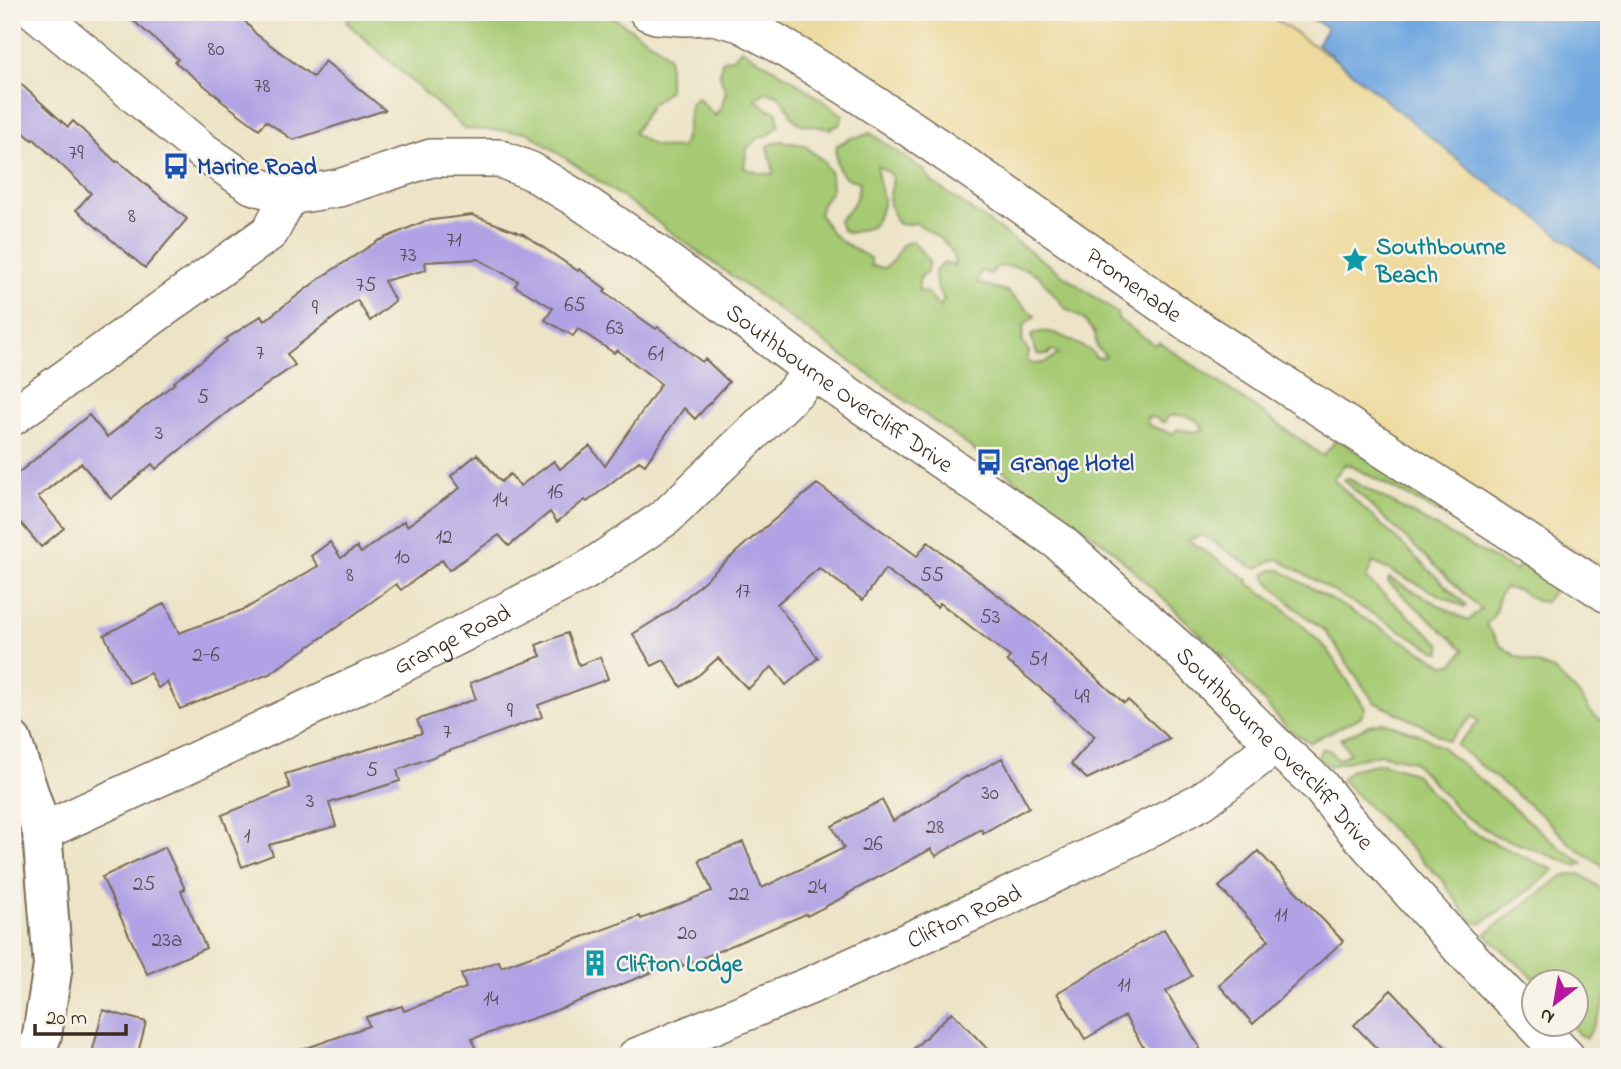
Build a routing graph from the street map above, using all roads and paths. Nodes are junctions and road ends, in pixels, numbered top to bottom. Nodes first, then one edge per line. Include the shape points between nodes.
1 (36, 12) edge
2 (648, 12) edge
3 (289, 196) junction
4 (813, 371) junction
5 (12, 417) edge
6 (1609, 595) edge
7 (12, 741) edge
8 (1275, 745) junction
9 (42, 832) junction
10 (1520, 1009) edge
11 (1548, 1038) edge
12 (36, 1057) edge
13 (636, 1057) edge
14 (1566, 1057) edge

1 - 3 street, Southbourne Overcliff Drive via 204,152 253,185
2 - 6 street, Promenade via 713,16 740,23 775,42 939,148 1189,323
3 - 4 street, Southbourne Overcliff Drive via 339,188 431,158 498,158 531,171 589,207
3 - 5 street via 270,232
4 - 8 street, Southbourne Overcliff Drive via 1058,541 1184,654
4 - 9 street, Grange Road via 666,517 586,571 384,673
7 - 9 main road
8 - 10 street, Southbourne Overcliff Drive via 1319,786
8 - 13 street, Clifton Road via 1202,801 1130,838 809,986
9 - 12 main road via 52,966
11 - 14 street, Southbourne Overcliff Drive

